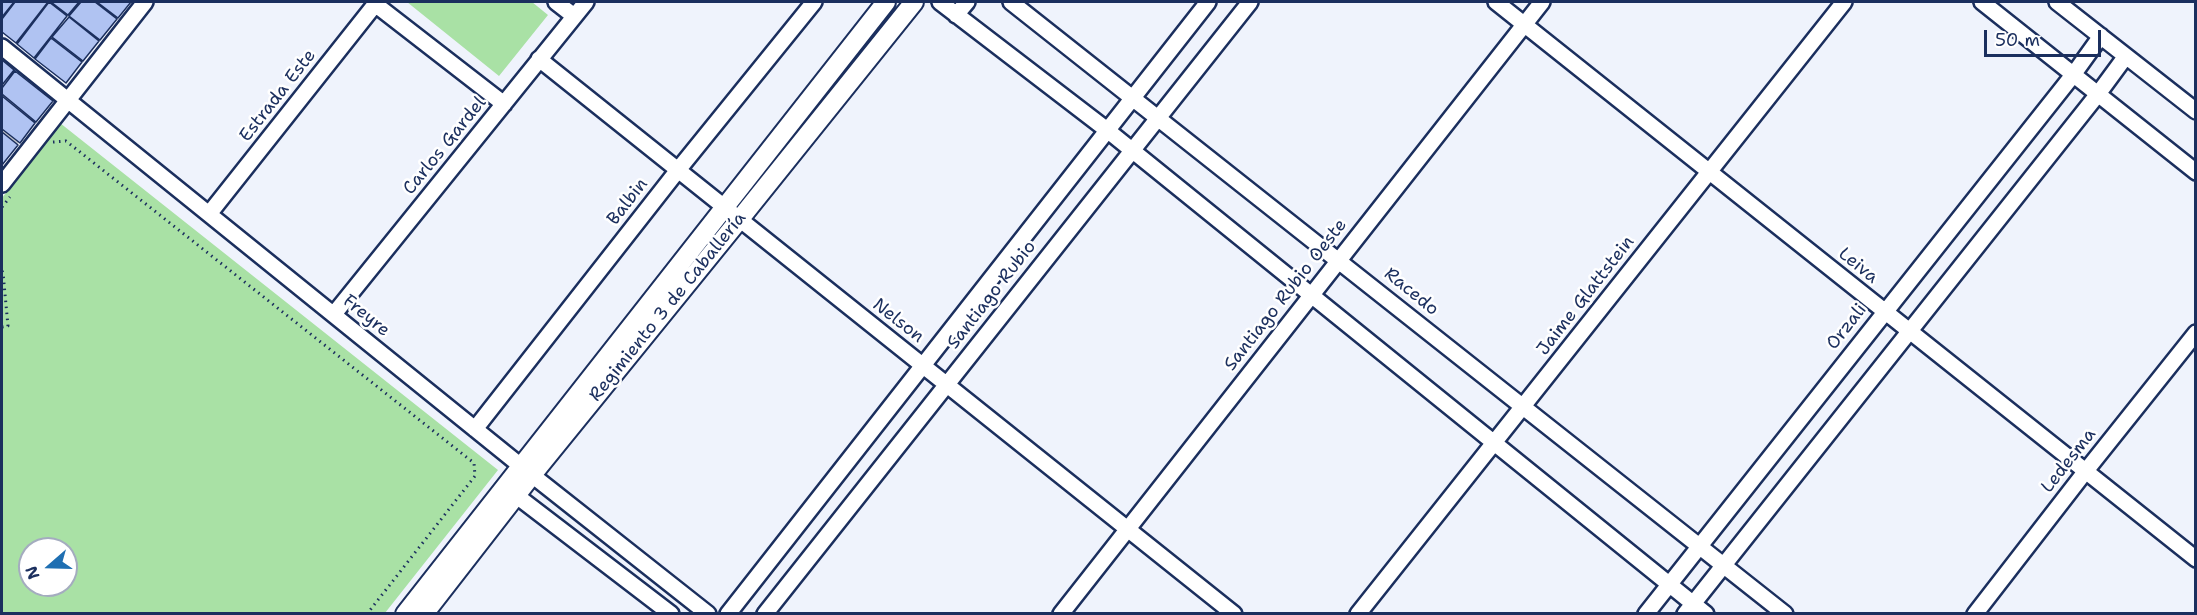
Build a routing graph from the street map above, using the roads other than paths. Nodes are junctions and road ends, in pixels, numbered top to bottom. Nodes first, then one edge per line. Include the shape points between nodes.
1 (145, 2) edge
2 (556, 2) edge
3 (586, 2) edge
4 (814, 2) edge
5 (886, 2) edge
6 (914, 2) edge
7 (940, 2) edge
8 (967, 2) edge
9 (1011, 2) edge
10 (1208, 2) edge
11 (1250, 2) edge
12 (1496, 2) edge
13 (1542, 2) edge
14 (1844, 2) edge
15 (1982, 2) edge
16 (2057, 2) edge
17 (376, 3) edge
18 (956, 15) junction
19 (574, 16) junction
20 (1524, 24) junction
21 (2101, 36) junction
22 (2, 47) edge
23 (2126, 56) junction
24 (539, 59) junction
25 (2073, 75) junction
26 (2098, 94) junction
27 (1133, 97) junction
28 (68, 99) junction
29 (504, 104) junction
30 (2196, 111) edge
31 (1158, 116) junction
32 (1107, 130) junction
33 (1131, 150) junction
34 (678, 170) junction
35 (1708, 171) junction
36 (2196, 172) edge
37 (9, 186) edge
38 (723, 208) junction
39 (209, 214) junction
40 (739, 220) junction
41 (1339, 260) junction
42 (1311, 295) junction
43 (1884, 312) junction
44 (334, 314) junction
45 (1908, 331) junction
46 (2196, 333) edge
47 (924, 366) junction
48 (946, 385) junction
49 (1523, 406) junction
50 (475, 429) junction
51 (1492, 442) junction
52 (526, 470) junction
53 (2085, 472) junction
54 (510, 490) junction
55 (1128, 529) junction
56 (1700, 545) junction
57 (2196, 559) edge
58 (1723, 565) junction
59 (1669, 584) junction
60 (1689, 608) edge
61 (405, 614) edge
62 (424, 614) edge
63 (671, 614) edge
64 (708, 614) edge
65 (728, 614) edge
66 (765, 614) edge
67 (1061, 614) edge
68 (1234, 614) edge
69 (1358, 614) edge
70 (1646, 614) edge
71 (1706, 614) edge
72 (1785, 614) edge
73 (1976, 614) edge

1 - 28 street
2 - 19 street
3 - 19 street, Carlos Gardel
4 - 34 street, Balbin
5 - 38 street, Regimiento 3 de Caballería
6 - 40 street, Regimiento 3 de Caballería
7 - 18 street
8 - 18 street
9 - 27 street, Racedo
10 - 27 street, Santiago Rubio
11 - 31 street, Santiago Rubio
12 - 20 street, Leiva
13 - 20 street, Santiago Rubio Oeste
14 - 35 street, Jaime Glattstein
15 - 25 street
16 - 21 street
17 - 29 street
17 - 39 street, Estrada Este
18 - 32 street
19 - 24 street, Carlos Gardel
20 - 35 street, Leiva
20 - 41 street, Santiago Rubio Oeste
21 - 23 street
21 - 25 street, Orzali
22 - 28 street, Freyre
23 - 26 street
23 - 30 street
24 - 29 street, Carlos Gardel
24 - 34 street, Nelson
25 - 26 street
25 - 43 street, Orzali
26 - 36 street
26 - 45 street
27 - 31 street, Racedo
27 - 32 street, Santiago Rubio
28 - 37 street
28 - 39 street, Freyre
29 - 44 street, Carlos Gardel
31 - 33 street, Santiago Rubio
31 - 41 street, Racedo
32 - 33 street
32 - 47 street, Santiago Rubio
33 - 42 street
33 - 48 street, Santiago Rubio
34 - 38 street, Nelson
34 - 50 street, Balbin
35 - 43 street, Leiva
35 - 49 street, Jaime Glattstein
38 - 40 street, Nelson
38 - 52 street, Regimiento 3 de Caballería
39 - 44 street, Freyre
40 - 47 street, Nelson
40 - 52 street, Regimiento 3 de Caballería
41 - 42 street, Santiago Rubio Oeste
41 - 49 street, Racedo
42 - 51 street
42 - 55 street, Santiago Rubio Oeste
43 - 45 street, Leiva
43 - 56 street, Orzali
44 - 50 street, Freyre
45 - 53 street, Leiva
45 - 58 street
46 - 53 street, Ledesma
47 - 48 street, Nelson
47 - 65 street, Santiago Rubio
48 - 55 street, Nelson
48 - 66 street, Santiago Rubio
49 - 51 street, Jaime Glattstein
49 - 56 street, Racedo
50 - 52 street, Freyre
51 - 59 street
51 - 69 street, Jaime Glattstein
52 - 54 street, Regimiento 3 de Caballería
52 - 64 street, Freyre
53 - 57 street, Leiva
53 - 73 street, Ledesma
54 - 61 street, Regimiento 3 de Caballería
54 - 62 street, Regimiento 3 de Caballería
54 - 63 street
55 - 67 street, Santiago Rubio Oeste
55 - 68 street, Nelson
56 - 58 street, Racedo
56 - 59 street, Orzali
58 - 60 street
58 - 72 street, Racedo
59 - 60 street
59 - 70 street, Orzali
60 - 71 street

